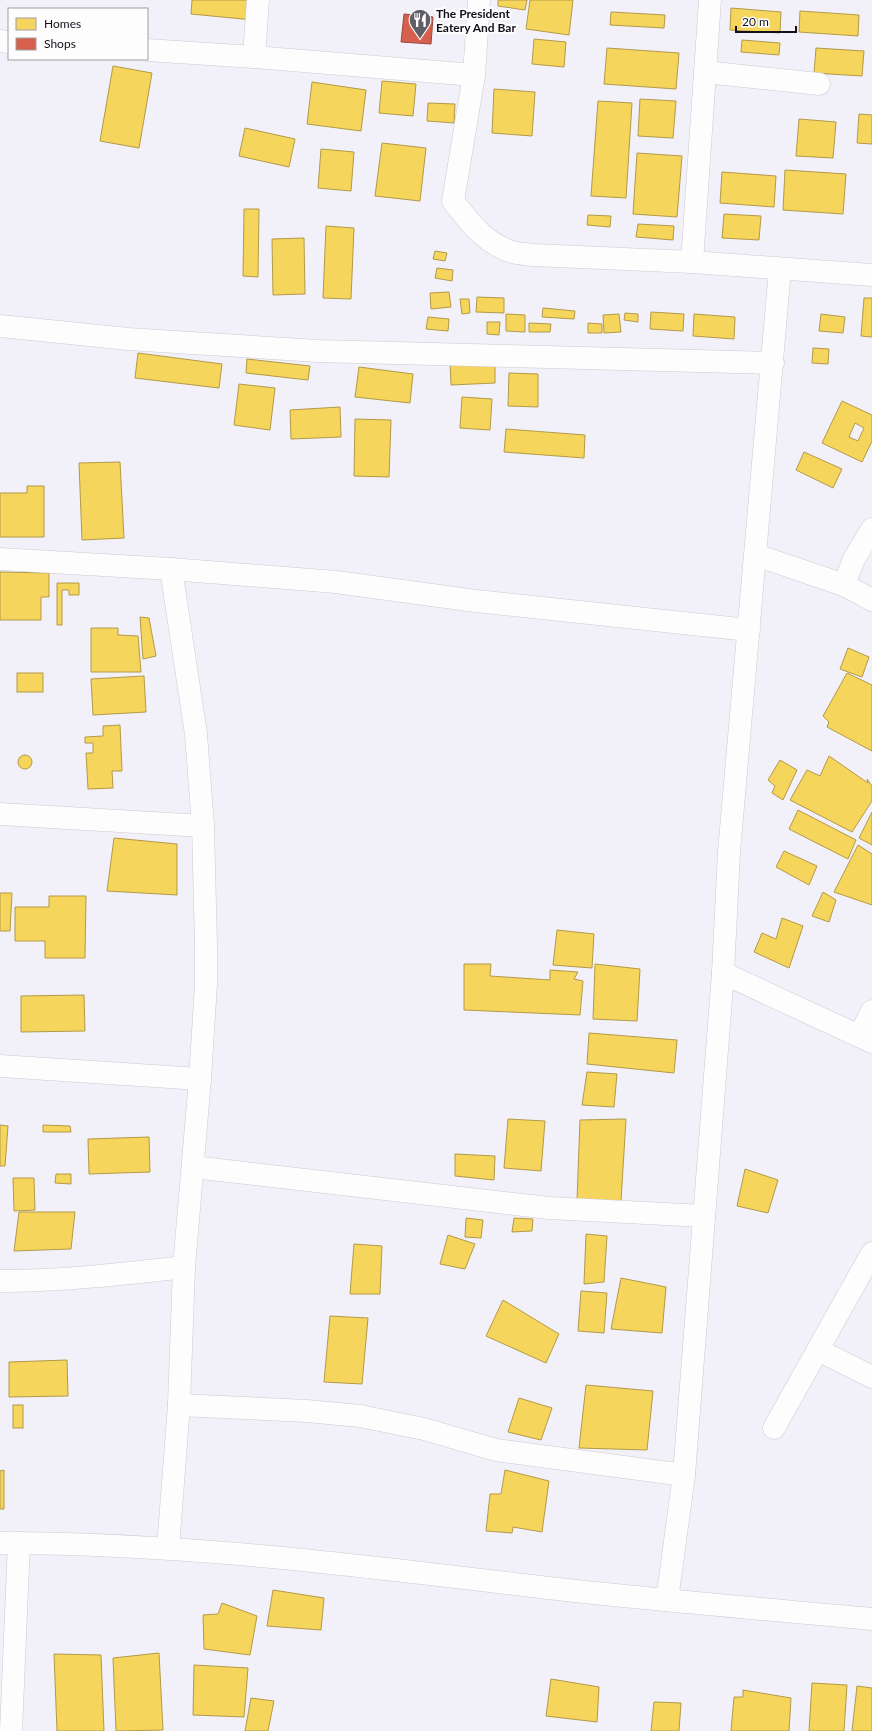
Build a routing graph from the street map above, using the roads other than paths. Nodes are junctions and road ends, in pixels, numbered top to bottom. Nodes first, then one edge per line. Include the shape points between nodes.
1 (258, 0) edge
2 (479, 0) edge
3 (710, 0) edge
4 (148, 50) edge
5 (254, 57) junction
6 (705, 72) junction
7 (474, 75) junction
8 (819, 84) dead end
9 (692, 262) junction
10 (780, 269) junction
11 (872, 275) edge
12 (0, 326) edge
13 (772, 363) junction
14 (872, 529) edge
15 (756, 555) junction
16 (0, 559) edge
17 (171, 569) junction
18 (844, 584) junction
19 (872, 600) edge
20 (749, 630) junction
21 (0, 814) edge
22 (203, 826) junction
23 (723, 972) junction
24 (872, 1012) edge
25 (866, 1039) edge
26 (0, 1066) edge
27 (200, 1079) junction
28 (193, 1167) junction
29 (704, 1216) junction
30 (872, 1253) edge
31 (184, 1267) junction
32 (0, 1281) edge
33 (818, 1350) junction
34 (872, 1377) edge
35 (179, 1405) junction
36 (774, 1428) dead end
37 (684, 1475) junction
38 (9, 1543) edge
39 (168, 1548) junction
40 (667, 1600) junction
41 (872, 1620) edge
42 (11, 1731) edge

1 - 5 street
2 - 7 street
3 - 6 street
4 - 5 street
5 - 7 street
6 - 8 street
6 - 9 street
7 - 9 street via 453,201 473,227 489,240 511,252
9 - 10 street
10 - 11 street
10 - 13 street
12 - 13 street via 128,339 318,351
13 - 15 street
14 - 18 street via 854,559
15 - 18 street
15 - 20 street
16 - 17 street
17 - 20 street via 336,582 476,601
17 - 22 street via 196,734
18 - 19 street
20 - 23 street via 729,852
21 - 22 street
22 - 27 street via 206,984
23 - 25 street
23 - 29 street
24 - 25 street
26 - 27 street
27 - 28 street
28 - 29 street via 549,1208
28 - 31 street
29 - 37 street
30 - 33 street
31 - 32 street via 98,1277
31 - 35 street
33 - 34 street
33 - 36 street
35 - 37 street via 360,1416 424,1429 496,1450
35 - 39 street
37 - 40 street
38 - 39 street
38 - 42 street
39 - 40 street via 404,1570
40 - 41 street

